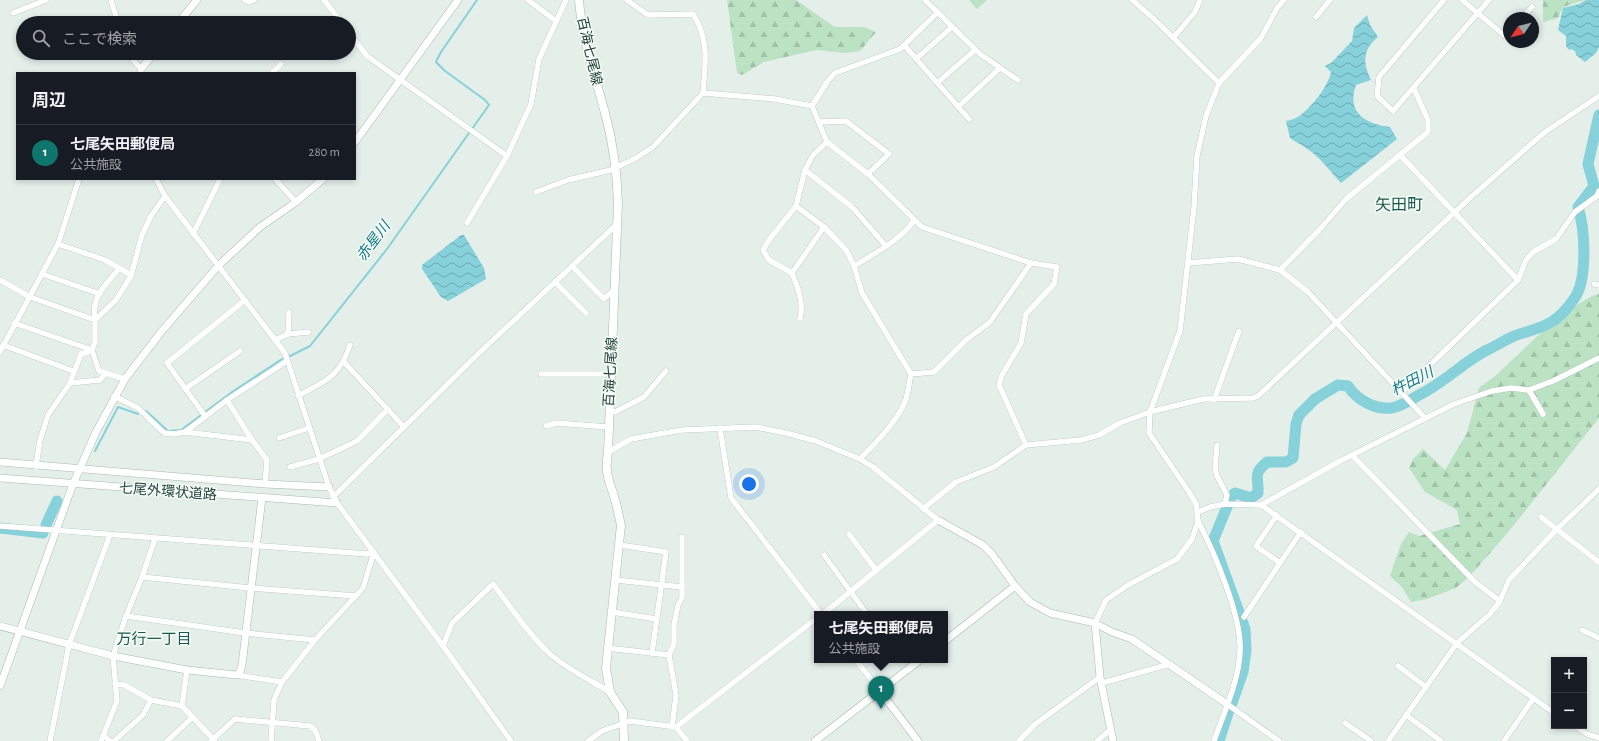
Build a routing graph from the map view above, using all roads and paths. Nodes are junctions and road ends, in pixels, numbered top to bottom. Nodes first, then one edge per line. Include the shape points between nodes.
1 (46, 0) edge
2 (111, 0) edge
3 (197, 0) edge
4 (245, 0) edge
5 (254, 0) edge
6 (324, 0) edge
7 (458, 0) edge
8 (528, 0) edge
9 (566, 0) edge
10 (580, 0) edge
11 (627, 0) edge
12 (925, 0) edge
13 (1132, 0) edge
14 (1200, 0) edge
15 (1284, 0) edge
16 (1330, 0) edge
17 (1444, 0) edge
18 (1462, 0) edge
19 (1489, 0) edge
20 (1532, 7) dead end
21 (1527, 12) edge
22 (937, 13) junction
23 (1478, 13) junction
24 (13, 14) dead end
25 (116, 16) edge
26 (184, 16) edge
27 (337, 16) edge
28 (1316, 16) dead end
29 (556, 21) junction
30 (952, 27) junction
31 (1503, 34) edge
32 (1172, 38) junction
33 (356, 41) edge
34 (904, 45) junction
35 (975, 50) junction
36 (916, 59) junction
37 (132, 60) edge
38 (149, 60) edge
39 (281, 64) dead end
40 (1000, 68) junction
41 (141, 71) edge
42 (273, 72) edge
43 (401, 80) junction
44 (1018, 80) dead end
45 (937, 83) junction
46 (1218, 83) junction
47 (1414, 88) junction
48 (703, 93) junction
49 (1599, 96) edge
50 (812, 106) junction
51 (958, 107) junction
52 (969, 119) dead end
53 (819, 122) junction
54 (356, 141) edge
55 (827, 142) junction
56 (507, 156) junction
57 (1401, 156) junction
58 (617, 166) junction
59 (804, 170) junction
60 (868, 174) junction
61 (79, 180) edge
62 (157, 180) edge
63 (220, 180) edge
64 (276, 180) edge
65 (322, 180) edge
66 (1599, 191) edge
67 (536, 192) dead end
68 (165, 196) junction
69 (296, 202) junction
70 (796, 206) junction
71 (1455, 213) junction
72 (914, 221) junction
73 (467, 224) dead end
74 (616, 225) junction
75 (824, 227) junction
76 (193, 234) junction
77 (58, 244) junction
78 (886, 246) junction
79 (1031, 263) junction
80 (1188, 263) junction
81 (218, 266) junction
82 (572, 266) junction
83 (854, 266) junction
84 (120, 269) junction
85 (1280, 270) junction
86 (42, 274) junction
87 (792, 274) junction
88 (131, 275) junction
89 (0, 280) edge
90 (1518, 280) junction
91 (555, 282) junction
92 (614, 290) junction
93 (100, 294) junction
94 (30, 297) junction
95 (245, 300) junction
96 (289, 312) dead end
97 (586, 313) dead end
98 (800, 319) dead end
99 (95, 320) junction
100 (14, 323) junction
101 (1338, 323) junction
102 (1239, 331) dead end
103 (309, 332) dead end
104 (288, 334) junction
105 (275, 340) junction
106 (3, 345) junction
107 (350, 345) dead end
108 (92, 350) junction
109 (240, 351) dead end
110 (0, 352) edge
111 (1599, 358) edge
112 (287, 361) junction
113 (344, 362) junction
114 (666, 371) dead end
115 (73, 372) junction
116 (105, 374) junction
117 (541, 374) dead end
118 (610, 374) junction
119 (911, 374) junction
120 (125, 379) junction
121 (70, 383) junction
122 (185, 389) junction
123 (1529, 390) junction
124 (1402, 392) junction
125 (114, 396) junction
126 (298, 396) junction
127 (226, 400) junction
128 (1214, 400) junction
129 (388, 409) junction
130 (608, 410) junction
131 (1150, 412) junction
132 (1543, 414) dead end
133 (206, 416) junction
134 (1426, 418) junction
135 (546, 426) dead end
136 (404, 427) junction
137 (608, 427) junction
138 (309, 428) junction
139 (720, 428) junction
140 (185, 432) junction
141 (279, 438) dead end
142 (252, 440) junction
143 (1026, 445) junction
144 (1217, 445) dead end
145 (608, 452) junction
146 (1352, 455) junction
147 (319, 459) junction
148 (860, 459) junction
149 (0, 462) edge
150 (36, 466) junction
151 (290, 467) dead end
152 (79, 470) junction
153 (0, 478) edge
154 (73, 484) junction
155 (265, 484) junction
156 (328, 487) junction
157 (1599, 489) edge
158 (262, 498) junction
159 (335, 500) junction
160 (1228, 504) junction
161 (1261, 505) junction
162 (923, 509) junction
163 (1198, 512) junction
164 (1276, 515) junction
165 (1541, 517) dead end
166 (938, 520) junction
167 (1198, 521) junction
168 (0, 526) edge
169 (1556, 529) junction
170 (57, 531) junction
171 (1301, 532) junction
172 (849, 534) dead end
173 (110, 535) junction
174 (682, 537) dead end
175 (155, 539) junction
176 (620, 545) junction
177 (257, 546) junction
178 (374, 552) junction
179 (824, 555) dead end
180 (1599, 562) edge
181 (1280, 563) junction
182 (876, 570) junction
183 (142, 577) junction
184 (616, 580) junction
185 (662, 585) junction
186 (1015, 586) junction
187 (682, 587) junction
188 (250, 588) junction
189 (850, 592) junction
190 (356, 596) junction
191 (1500, 601) junction
192 (820, 611) edge
193 (826, 611) edge
194 (865, 611) edge
195 (612, 612) junction
196 (126, 616) junction
197 (1244, 617) dead end
198 (657, 619) junction
199 (814, 620) edge
200 (1095, 623) junction
201 (0, 626) edge
202 (1582, 630) dead end
203 (20, 631) junction
204 (245, 632) junction
205 (1599, 638) edge
206 (948, 639) edge
207 (315, 640) junction
208 (1457, 643) junction
209 (69, 645) junction
210 (443, 646) junction
211 (607, 648) junction
212 (652, 653) junction
213 (669, 655) junction
214 (113, 656) junction
215 (858, 663) edge
216 (916, 663) edge
217 (1170, 664) junction
218 (1398, 666) dead end
219 (187, 670) junction
220 (236, 675) junction
221 (1101, 680) junction
222 (282, 682) junction
223 (115, 684) junction
224 (0, 686) edge
225 (1426, 687) junction
226 (880, 691) junction
227 (610, 692) junction
228 (1533, 699) junction
229 (151, 700) junction
230 (1227, 704) junction
231 (182, 706) junction
232 (1551, 710) edge
233 (1406, 715) junction
234 (193, 717) junction
235 (272, 723) junction
236 (1345, 723) dead end
237 (624, 724) junction
238 (674, 727) junction
239 (1111, 729) junction
240 (1580, 729) edge
241 (103, 734) junction
242 (1599, 738) edge
243 (213, 740) edge
244 (50, 741) edge
245 (101, 741) edge
246 (110, 741) edge
247 (114, 741) edge
248 (167, 741) edge
249 (271, 741) edge
250 (320, 741) edge
251 (510, 741) edge
252 (588, 741) edge
253 (624, 741) edge
254 (687, 741) edge
255 (815, 741) edge
256 (918, 741) edge
257 (1019, 741) edge
258 (1096, 741) edge
259 (1113, 741) edge
260 (1214, 741) edge
261 (1279, 741) edge
262 (1372, 741) edge
263 (1388, 741) edge
264 (1441, 741) edge
265 (1504, 741) edge

1 - 24 street
2 - 25 street
3 - 26 street
4 - 5 street
6 - 27 street
7 - 43 street
8 - 29 street
9 - 29 street
10 - 58 main road, 百海七尾線 via 581,23 606,114
11 - 48 street via 648,15 693,14 705,43
12 - 22 street
13 - 32 street
14 - 32 street via 1194,12
15 - 46 street via 1277,8 1262,38
16 - 28 street
17 - 47 street via 1379,77 1377,96 1393,111
18 - 23 street
19 - 23 street
20 - 21 street
22 - 30 street
22 - 34 street
23 - 31 street
23 - 47 street
29 - 56 street via 539,59 531,104
30 - 35 street
30 - 36 street
32 - 46 street
33 - 43 street via 367,56
34 - 36 street
34 - 50 street via 900,49 835,73
35 - 40 street
35 - 45 street
36 - 45 street
37 - 41 street
38 - 41 street
39 - 42 street
40 - 44 street
40 - 51 street
43 - 54 street
43 - 56 street
45 - 51 street
46 - 80 street via 1206,116 1197,156
47 - 57 street via 1428,120 1428,132
48 - 50 street via 775,99
48 - 58 street via 653,147
49 - 71 street via 1545,132
50 - 53 street
51 - 52 street
53 - 55 street
53 - 60 street via 846,121 889,154
55 - 59 street via 813,155
55 - 60 street
56 - 73 street
57 - 71 street
57 - 85 street via 1346,199
58 - 67 street via 612,170 568,180
58 - 74 main road, 百海七尾線
59 - 70 street
59 - 78 street via 852,206
60 - 72 street
61 - 77 street
62 - 68 street
63 - 76 street
64 - 69 street
65 - 69 street
66 - 90 street via 1597,196 1579,210 1556,239 1533,252 1526,260
68 - 76 street
68 - 88 street via 142,235
69 - 81 street via 260,227
70 - 75 street
70 - 87 street via 763,250 769,260
71 - 90 street
71 - 101 street
72 - 78 street via 906,231
72 - 79 street via 922,227
74 - 82 street
74 - 92 main road, 百海七尾線
75 - 83 street via 846,250
75 - 87 street
76 - 81 street
77 - 84 street via 105,260
77 - 86 street
78 - 83 street
79 - 119 street via 990,322 966,340 934,372
79 - 143 street via 1057,267 1054,284 1026,314 1021,343 999,385
80 - 85 street via 1238,259
80 - 131 street via 1180,331
81 - 95 street
81 - 120 street via 161,332
82 - 91 street
82 - 92 street via 604,299
83 - 119 street via 862,293
84 - 88 street
84 - 93 street
85 - 101 street via 1308,292
86 - 93 street
86 - 94 street
87 - 98 street via 799,290 802,312
88 - 99 street via 116,300
89 - 94 street
90 - 124 street
91 - 97 street
91 - 136 street
92 - 118 main road, 百海七尾線
93 - 99 street via 94,304
94 - 99 street
94 - 100 street
95 - 105 street
95 - 122 street via 167,364
96 - 104 street
99 - 108 street via 95,342
100 - 106 street
100 - 108 street
101 - 124 street
101 - 128 street via 1258,396
102 - 128 street
103 - 104 street
104 - 105 street
105 - 112 street
106 - 110 street
106 - 115 street
107 - 113 street
108 - 115 street via 81,354
108 - 116 street via 99,371
109 - 122 street
111 - 123 street
112 - 126 street
112 - 127 street
113 - 126 street via 333,376
113 - 129 street
114 - 130 street via 644,397 614,412
115 - 121 street
116 - 120 street
116 - 121 street via 100,380
117 - 118 street
118 - 130 main road, 百海七尾線
119 - 148 street via 906,400 900,412
120 - 125 street
121 - 150 street via 48,414
122 - 133 street
123 - 132 street
123 - 134 street via 1511,388 1492,391 1454,404
124 - 134 street
125 - 140 street via 138,408 164,434
125 - 152 street
126 - 138 street
127 - 133 street
127 - 142 street
128 - 131 street via 1203,399
129 - 136 street
129 - 147 street via 357,441
130 - 137 main road, 百海七尾線
131 - 143 street via 1120,423 1100,435 1081,440
131 - 163 street via 1150,433 1190,492
133 - 140 street
134 - 146 street
135 - 137 street via 556,423
136 - 159 street
137 - 145 main road, 百海七尾線
138 - 141 street
138 - 147 street
139 - 145 street via 682,430 640,437 631,439
139 - 148 street via 756,427 786,433 816,441
139 - 192 street via 731,498
140 - 142 street
142 - 155 street via 267,460
143 - 162 street via 994,467 956,482
144 - 160 street via 1215,468 1227,495
145 - 176 main road, 百海七尾線 via 606,471 621,525
146 - 161 street
146 - 191 street via 1475,582
147 - 151 street
147 - 156 street
148 - 162 street
149 - 150 street, 七尾外環状道路
150 - 152 street, 七尾外環状道路
152 - 154 street
152 - 155 street, 七尾外環状道路
153 - 154 street, 七尾外環状道路
154 - 158 street, 七尾外環状道路
154 - 170 street
155 - 156 street, 七尾外環状道路
156 - 159 street
157 - 169 street
158 - 159 street, 七尾外環状道路
158 - 177 street
159 - 178 street
160 - 161 street
160 - 163 street
161 - 164 street
162 - 166 street
163 - 167 street
164 - 171 street
164 - 181 street via 1256,546
165 - 169 street
166 - 182 street
166 - 186 street via 983,545
167 - 200 street via 1192,539 1182,554 1106,600
167 - 230 street via 1208,540 1238,627 1240,650 1237,674
168 - 170 street
169 - 180 street
169 - 191 street via 1509,580
170 - 173 street
170 - 203 street
171 - 181 street
171 - 208 street
172 - 182 street
173 - 175 street
173 - 209 street
174 - 187 street
175 - 177 street
175 - 183 street
176 - 184 main road, 百海七尾線
176 - 185 street via 666,552
177 - 178 street via 367,554
177 - 188 street
178 - 190 street via 362,588
178 - 210 street
179 - 189 street
181 - 197 street
182 - 189 street
183 - 188 street
183 - 196 street
184 - 185 street
184 - 195 main road, 百海七尾線
185 - 187 street
185 - 198 street
186 - 200 street via 1030,602 1050,613
186 - 206 street
187 - 213 street via 682,598 674,625 674,644
188 - 190 street
188 - 204 street
189 - 193 street
189 - 194 street
190 - 207 street
191 - 208 street via 1490,614
195 - 198 street
195 - 211 main road, 百海七尾線
196 - 204 street
196 - 214 street
198 - 212 street
199 - 238 street
200 - 217 street via 1132,639
200 - 221 street
201 - 203 street
202 - 205 street
203 - 209 street
203 - 224 street
204 - 207 street
204 - 220 street via 242,665
207 - 222 street
208 - 225 street
208 - 228 street
209 - 214 street
209 - 244 street
210 - 227 street via 452,622 493,584 551,655
210 - 251 street
211 - 212 street
211 - 227 main road, 百海七尾線 via 606,668
212 - 213 street
213 - 238 street via 676,695
214 - 219 street
214 - 223 street
215 - 226 street
216 - 226 street
217 - 221 street
217 - 230 street
218 - 225 street
219 - 220 street
219 - 231 street
220 - 222 street
221 - 239 street
221 - 257 street via 1034,725
222 - 235 street via 274,700
223 - 229 street via 124,685
223 - 241 street via 117,701
225 - 233 street
226 - 255 street
226 - 256 street
227 - 237 main road, 百海七尾線 via 623,712
228 - 232 street
228 - 265 street
229 - 231 street
229 - 247 street via 143,715
230 - 260 street
230 - 261 street
231 - 234 street
233 - 263 street
233 - 264 street
234 - 243 street
234 - 248 street
235 - 243 street via 234,719
235 - 249 street
235 - 250 street via 310,726
236 - 262 street
237 - 238 street via 630,721
237 - 252 street via 602,732
237 - 253 main road, 百海七尾線
238 - 254 street
239 - 258 street
239 - 259 street
240 - 242 street
241 - 245 street
241 - 246 street

